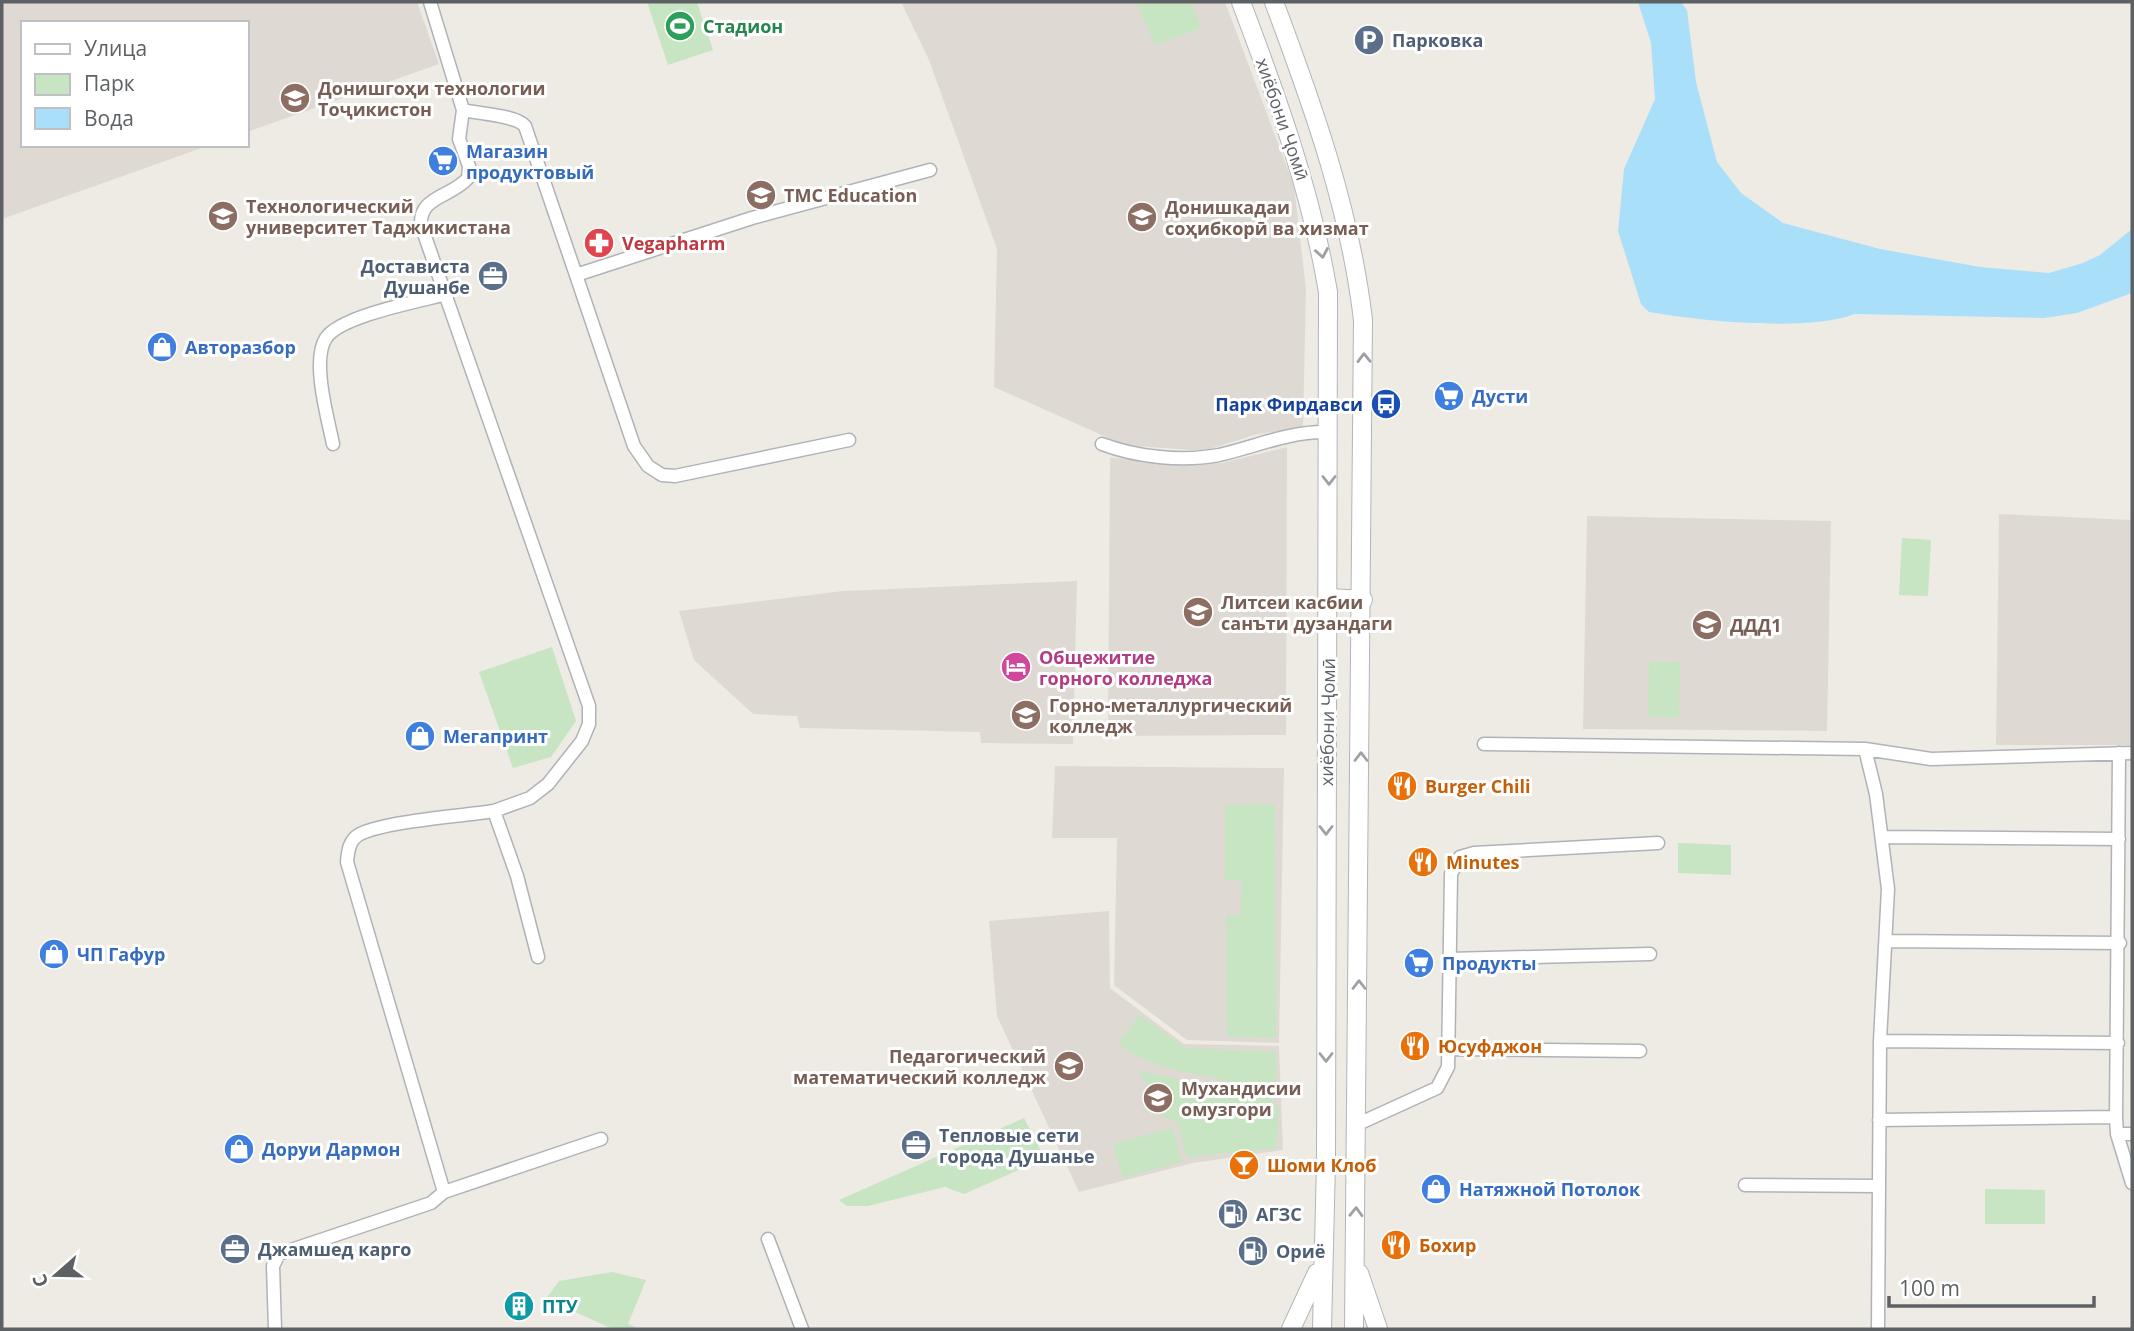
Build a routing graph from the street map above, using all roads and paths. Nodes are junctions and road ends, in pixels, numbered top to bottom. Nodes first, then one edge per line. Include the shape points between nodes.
1 (430, 2) edge
2 (1241, 2) edge
3 (1274, 2) edge
4 (463, 110) junction
5 (930, 170) dead end
6 (576, 275) junction
7 (447, 293) junction
8 (1324, 432) dead end
9 (849, 440) dead end
10 (333, 444) dead end
11 (1102, 444) dead end
12 (1329, 598) junction
13 (1363, 600) junction
14 (1484, 744) dead end
15 (1865, 749) junction
16 (2126, 753) edge
17 (494, 811) junction
18 (1883, 837) junction
19 (2119, 839) junction
20 (1658, 843) dead end
21 (1887, 941) junction
22 (2119, 943) junction
23 (1650, 954) dead end
24 (538, 957) dead end
25 (1449, 959) junction
26 (1880, 1041) junction
27 (2118, 1043) junction
28 (1448, 1049) junction
29 (1640, 1051) dead end
30 (2116, 1117) junction
31 (1879, 1120) junction
32 (1358, 1124) junction
33 (2117, 1134) junction
34 (2132, 1134) edge
35 (601, 1139) dead end
36 (2132, 1183) edge
37 (1745, 1185) dead end
38 (1878, 1186) junction
39 (444, 1192) junction
40 (768, 1238) dead end
41 (1354, 1257) junction
42 (1321, 1260) junction
43 (275, 1329) edge
44 (802, 1329) edge
45 (1291, 1329) edge
46 (1322, 1329) edge
47 (1354, 1329) edge
48 (1378, 1329) edge
49 (1878, 1329) edge

1 - 4 street
2 -> 12 main road, хиёбони Ҷомӣ via 1299,166 1328,292
13 -> 3 main road, хиёбони Ҷомӣ via 1365,361 1359,283 1321,130
4 - 6 street via 516,118 525,126
4 - 7 street via 459,139 469,166 468,178 430,202 421,215
5 - 6 street via 752,218
6 - 9 street via 634,446 648,466 675,476
7 - 10 street via 345,324 325,338 322,395
7 - 17 street via 589,706 589,724 582,741 548,784 530,798
8 - 11 street via 1305,432 1188,458 1123,452
12 - 13 main road
12 -> 42 main road, хиёбони Ҷомӣ via 1326,1162
32 -> 13 main road, хиёбони Ҷомӣ
14 - 15 street
15 - 16 street via 1931,759
15 - 18 street
16 - 19 street
17 - 24 street
17 - 39 street via 360,834 348,853 351,877
18 - 19 street
18 - 21 street
19 - 22 street
20 - 25 street via 1460,857 1451,874
21 - 22 street
21 - 26 street
22 - 27 street
23 - 25 street
25 - 28 street
26 - 27 street
26 - 31 street
27 - 30 street
28 - 29 street
28 - 32 street via 1448,1067 1437,1088
30 - 31 street
30 - 33 street
31 - 38 street
41 -> 32 main road, хиёбони Ҷомӣ
33 - 34 street
33 - 36 street
35 - 39 street
37 - 38 street
38 - 49 street
39 - 43 street via 431,1203 279,1254 273,1266
40 - 44 street
41 - 47 main road, хиёбони Ҷомӣ
41 - 48 main road
42 - 45 main road
42 - 46 main road, хиёбони Ҷомӣ

